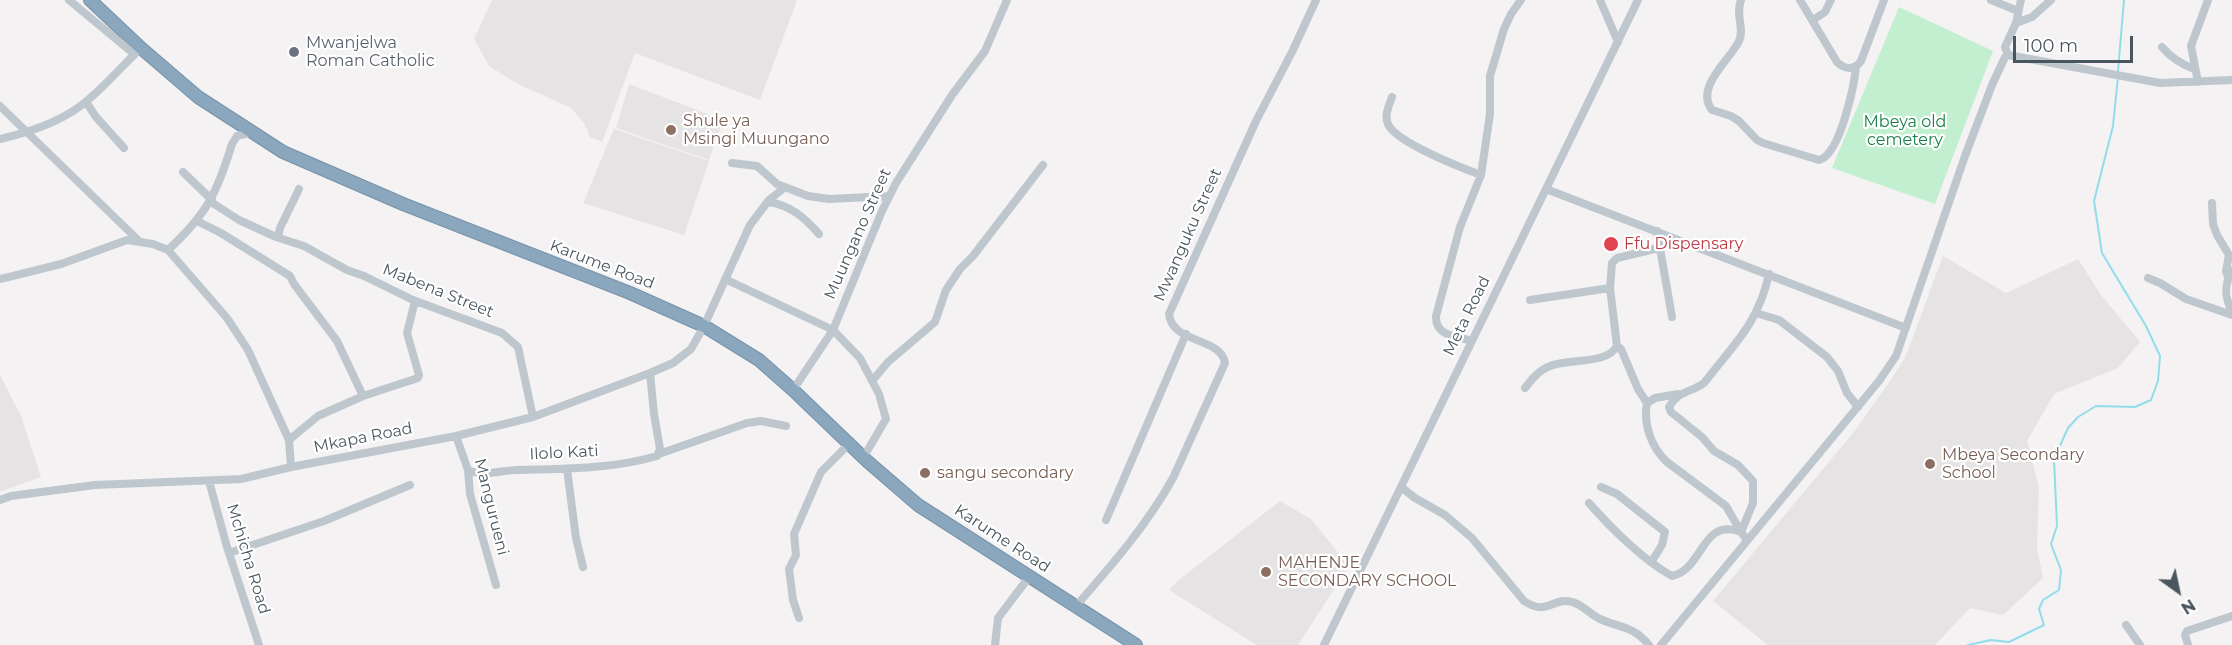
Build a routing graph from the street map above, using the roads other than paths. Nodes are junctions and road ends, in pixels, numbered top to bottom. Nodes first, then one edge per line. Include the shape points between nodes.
1 (69, 0) edge
2 (90, 0) edge
3 (1008, 0) edge
4 (1316, 0) edge
5 (1521, 0) edge
6 (1600, 0) edge
7 (1638, 0) edge
8 (1741, 0) edge
9 (1800, 0) edge
10 (1831, 0) edge
11 (1884, 0) edge
12 (1991, 0) edge
13 (2022, 0) edge
14 (2051, 0) edge
15 (2208, 0) edge
16 (2018, 11) junction
17 (1813, 20) junction
18 (2016, 23) junction
19 (1618, 42) junction
20 (2163, 47) dead end
21 (137, 51) junction
22 (2008, 55) junction
23 (1856, 67) junction
24 (2194, 69) junction
25 (2232, 80) edge
26 (2198, 82) junction
27 (1392, 97) dead end
28 (86, 102) junction
29 (0, 106) edge
30 (253, 132) junction
31 (26, 133) junction
32 (0, 139) edge
33 (124, 148) dead end
34 (732, 163) dead end
35 (1043, 165) dead end
36 (183, 172) dead end
37 (1481, 175) junction
38 (784, 188) junction
39 (299, 189) dead end
40 (1546, 189) junction
41 (889, 196) junction
42 (211, 201) junction
43 (768, 202) junction
44 (2212, 203) dead end
45 (197, 221) junction
46 (1657, 231) junction
47 (819, 234) dead end
48 (277, 237) junction
49 (139, 242) junction
50 (1659, 248) junction
51 (168, 250) junction
52 (1769, 274) junction
53 (2230, 274) edge
54 (2148, 278) dead end
55 (0, 279) edge
56 (725, 279) junction
57 (1610, 288) junction
58 (1530, 300) dead end
59 (415, 301) junction
60 (1756, 313) junction
61 (2232, 313) edge
62 (1672, 317) dead end
63 (704, 326) junction
64 (1906, 327) junction
65 (833, 330) junction
66 (1186, 334) junction
67 (1472, 341) junction
68 (1617, 346) junction
69 (650, 373) junction
70 (872, 381) junction
71 (1525, 388) dead end
72 (793, 390) junction
73 (1678, 394) junction
74 (363, 396) junction
75 (1647, 403) junction
76 (1858, 406) junction
77 (533, 417) junction
78 (786, 426) dead end
79 (456, 436) junction
80 (289, 440) junction
81 (849, 444) junction
82 (659, 454) junction
83 (863, 458) junction
84 (291, 467) junction
85 (567, 469) junction
86 (468, 470) junction
87 (209, 481) junction
88 (410, 485) dead end
89 (1401, 487) junction
90 (1601, 487) dead end
91 (0, 500) edge
92 (1589, 503) dead end
93 (1106, 520) dead end
94 (1741, 532) junction
95 (1747, 540) junction
96 (229, 553) junction
97 (1652, 561) junction
98 (583, 567) dead end
99 (1029, 577) junction
100 (496, 585) dead end
101 (1076, 606) junction
102 (2232, 616) edge
103 (799, 618) dead end
104 (2126, 625) dead end
105 (259, 645) edge
106 (995, 645) edge
107 (1136, 645) edge
108 (1324, 645) edge
109 (1648, 645) edge
110 (1661, 645) edge
111 (2140, 645) edge
112 (2188, 645) edge

1 - 21 street
2 - 21 highway, Karume Road
3 - 41 street, Muungano Street via 985,51 913,153
4 - 66 street, Mwanguku Street via 1256,121 1169,314 1177,330
5 - 37 street via 1504,29 1490,76 1490,114
6 - 19 street
7 - 19 street, Meta Road
8 - 23 street via 1739,41 1717,70 1708,101 1712,110 1739,121 1757,141 1823,159 1832,148 1848,108
9 - 17 street
10 - 17 street via 1825,12
11 - 23 street
12 - 16 street
13 - 16 street
14 - 18 street via 2032,17
15 - 24 street via 2191,46
16 - 18 street
17 - 23 street via 1840,66
18 - 22 street via 2005,47
19 - 40 street, Meta Road
20 - 24 street via 2169,56
21 - 28 street
21 - 30 highway, Karume Road
22 - 26 street via 2160,83
22 - 64 street via 1988,95
24 - 26 street
25 - 26 street
27 - 37 street via 1386,114 1394,132
28 - 31 street
28 - 33 street
29 - 31 street
30 - 42 street via 237,136 232,144
30 - 63 highway, Karume Road via 310,165 630,292
31 - 32 street
31 - 49 street
34 - 38 street via 757,166
35 - 70 street via 960,269 946,290 934,322
36 - 42 street, Mabena Street
37 - 67 street via 1460,227 1436,316 1440,331
38 - 41 street via 829,199
38 - 43 street, Mkapa Road
39 - 48 street
40 - 46 street
40 - 67 street, Meta Road
41 - 65 street, Muungano Street
42 - 45 street
42 - 48 street, Mabena Street via 239,220
43 - 47 street via 794,210
43 - 56 street, Mkapa Road via 750,225
44 - 53 street via 2215,230 2229,255 2226,271
45 - 51 street
45 - 74 street via 290,276 337,341
46 - 50 street
46 - 52 street
48 - 59 street, Mabena Street via 304,246
49 - 51 street
49 - 55 street via 127,240 61,264
50 - 57 street via 1613,260
50 - 62 street
51 - 80 street via 227,318 248,350
52 - 60 street
52 - 64 street
53 - 61 street via 2225,295
54 - 61 street via 2186,299
56 - 63 street, Mkapa Road
56 - 65 street
57 - 58 street
57 - 68 street
59 - 74 street via 406,333 419,377
59 - 77 street, Mabena Street via 513,341 518,347
60 - 73 street via 1745,333 1704,382
60 - 76 street via 1779,320 1827,357
63 - 69 street, Mkapa Road via 691,349
63 - 72 highway, Karume Road via 759,360
64 - 76 street via 1896,356
65 - 70 street via 860,358
65 - 72 street, Muungano Street
66 - 93 street
66 - 101 street, Mwanguku Street via 1218,350 1225,363 1163,495
67 - 89 street, Meta Road
68 - 71 street via 1604,357 1548,366
68 - 75 street
69 - 77 street, Mkapa Road
69 - 82 street
70 - 83 street via 886,419
72 - 81 highway, Karume Road
73 - 75 street
73 - 94 street via 1670,404 1671,412 1753,481 1753,503
74 - 80 street via 311,419
75 - 94 street via 1647,425 1660,456 1726,506
76 - 95 street
77 - 79 street, Mkapa Road
78 - 82 street, Ilolo Kati via 747,423
79 - 84 street, Mkapa Road
79 - 86 street, Mangurueni
80 - 84 street
81 - 83 highway, Karume Road
81 - 103 street via 821,472 794,534 796,555 789,569
82 - 85 street, Ilolo Kati
83 - 99 highway, Karume Road via 918,505
84 - 87 street, Mkapa Road via 241,479
85 - 86 street, Ilolo Kati via 484,474
85 - 98 street
86 - 100 street, Mangurueni via 470,494
87 - 91 street, Mkapa Road via 95,484
87 - 96 street, Mchicha Road
88 - 96 street via 324,521
89 - 108 street, Meta Road
89 - 109 street via 1472,538 1524,602 1534,608 1574,602 1602,620 1633,630
90 - 97 street via 1617,494 1662,528 1665,537
92 - 97 street via 1606,523
94 - 95 street
94 - 97 street via 1719,530 1675,576
95 - 110 street
96 - 105 street, Mchicha Road
99 - 101 highway, Karume Road
99 - 106 street via 998,618
101 - 107 highway, Karume Road
102 - 112 street via 2187,631
104 - 111 street

